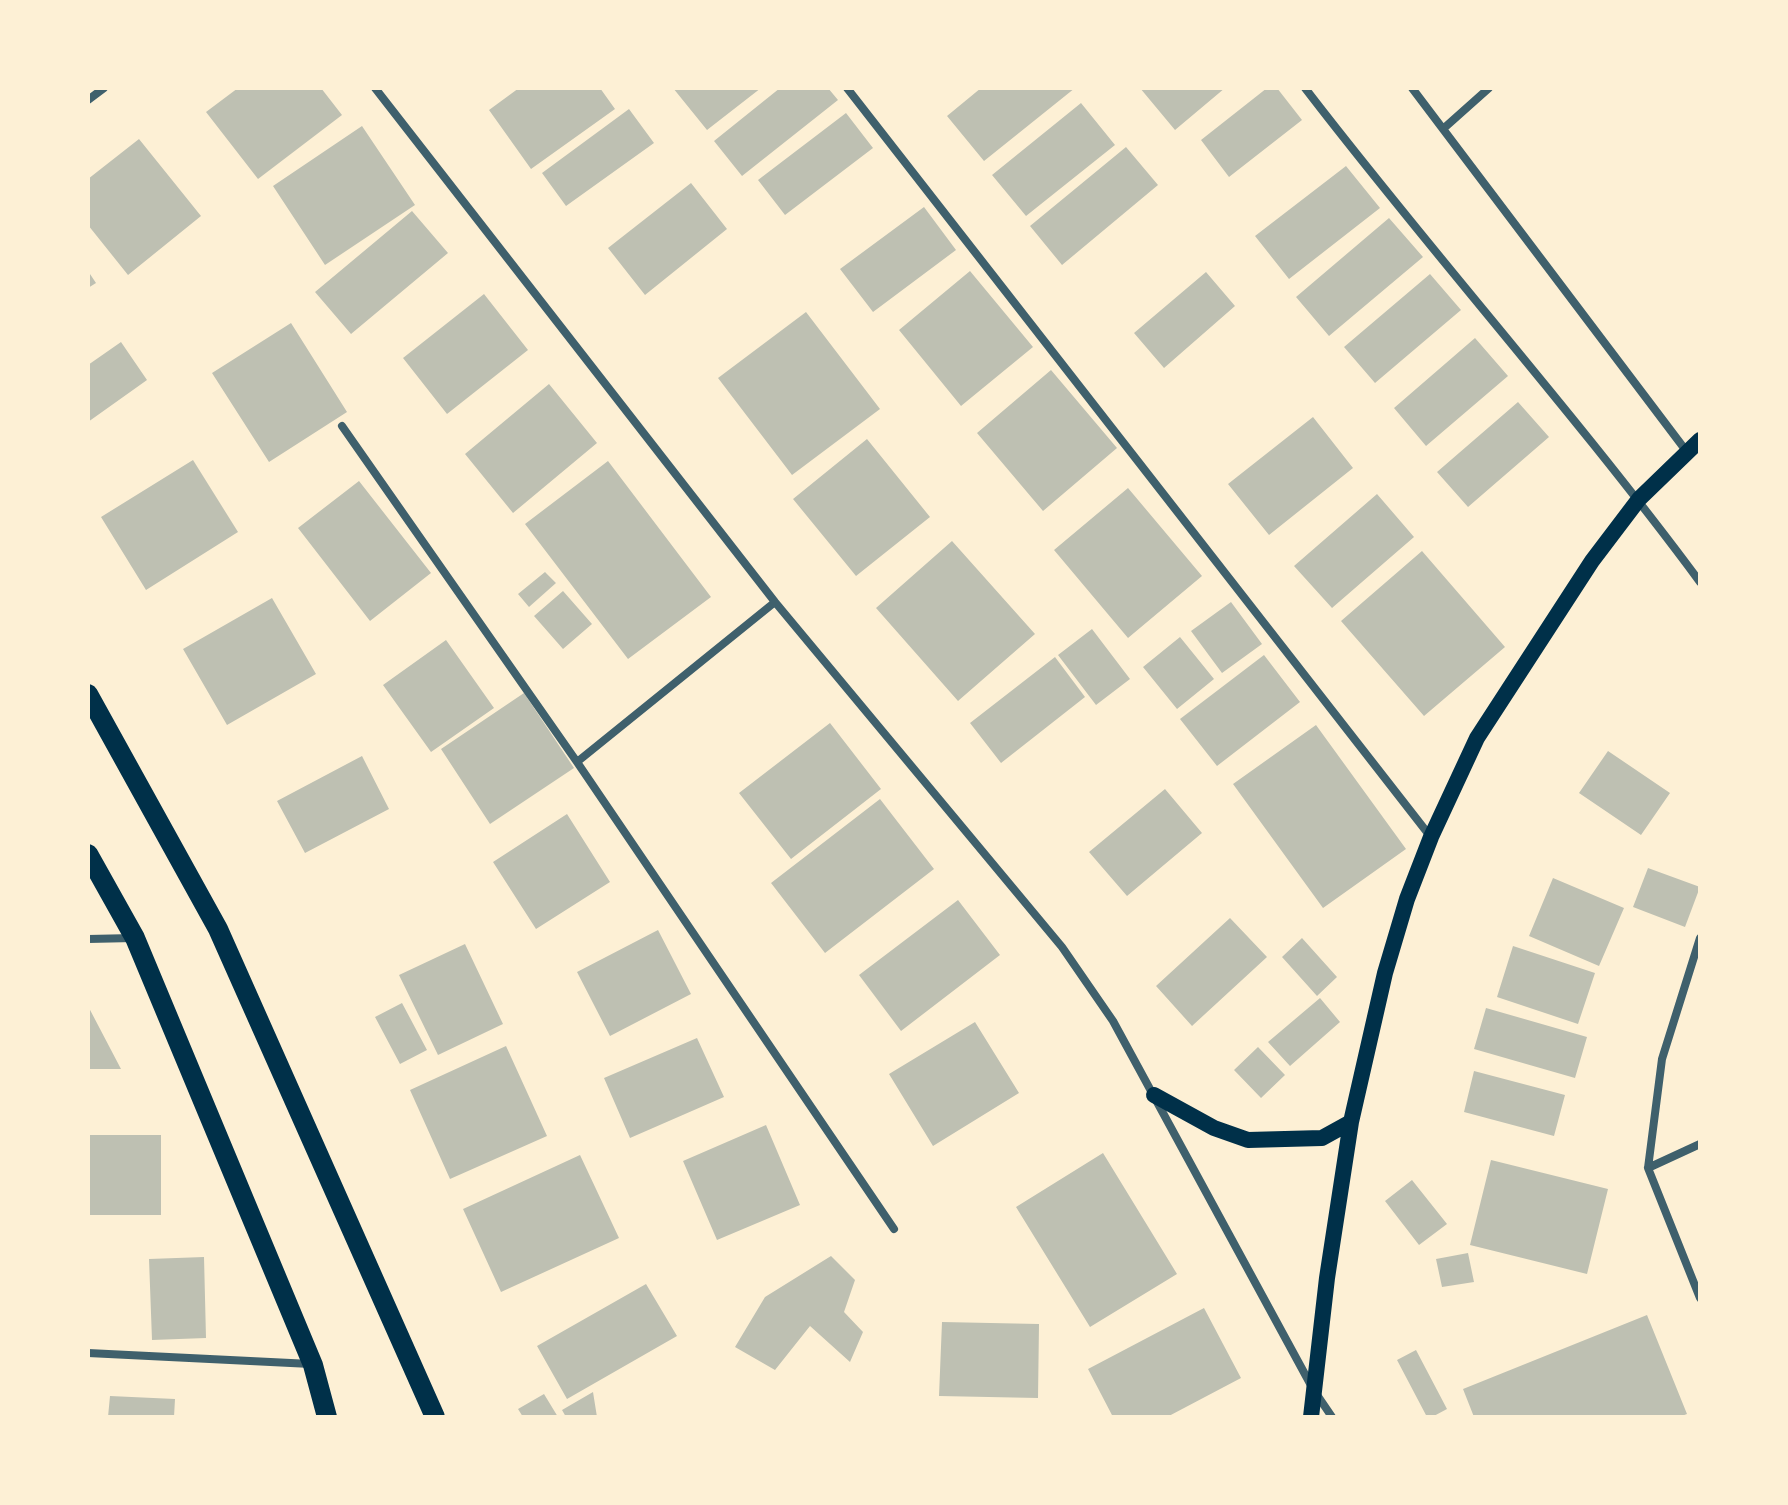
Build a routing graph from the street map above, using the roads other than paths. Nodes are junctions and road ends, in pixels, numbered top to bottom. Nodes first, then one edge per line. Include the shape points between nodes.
1 (104, 88) edge
2 (375, 88) edge
3 (847, 88) edge
4 (1305, 88) edge
5 (1412, 88) edge
6 (1489, 88) edge
7 (88, 100) edge
8 (1443, 129) junction
9 (342, 426) dead end
10 (1700, 440) edge
11 (1687, 453) junction
12 (1639, 499) junction
13 (1700, 582) edge
14 (775, 602) junction
15 (88, 694) edge
16 (577, 762) junction
17 (1431, 837) junction
18 (88, 854) edge
19 (135, 938) junction
20 (1700, 938) edge
21 (88, 939) edge
22 (1154, 1095) junction
23 (1351, 1122) junction
24 (1700, 1144) edge
25 (1648, 1168) junction
26 (894, 1229) dead end
27 (1700, 1298) edge
28 (88, 1353) edge
29 (313, 1365) junction
30 (1313, 1389) junction
31 (327, 1417) edge
32 (435, 1417) edge
33 (1311, 1417) edge
34 (1332, 1417) edge

1 - 7 street
2 - 14 street
3 - 17 street
4 - 12 street
5 - 8 street
6 - 8 street
8 - 11 street
9 - 16 street
10 - 11 main road
11 - 12 main road
12 - 13 street
12 - 17 main road via 1592,561 1477,738
14 - 16 street
14 - 22 street via 1062,947 1113,1021
15 - 32 main road via 218,929
16 - 26 street
17 - 23 main road via 1385,973
18 - 19 main road
19 - 21 street
19 - 29 main road
20 - 25 street via 1662,1059
22 - 23 main road via 1248,1140 1322,1138
22 - 30 street
23 - 30 main road
24 - 25 street
25 - 27 street
28 - 29 street
29 - 31 main road
30 - 33 main road
30 - 34 street

